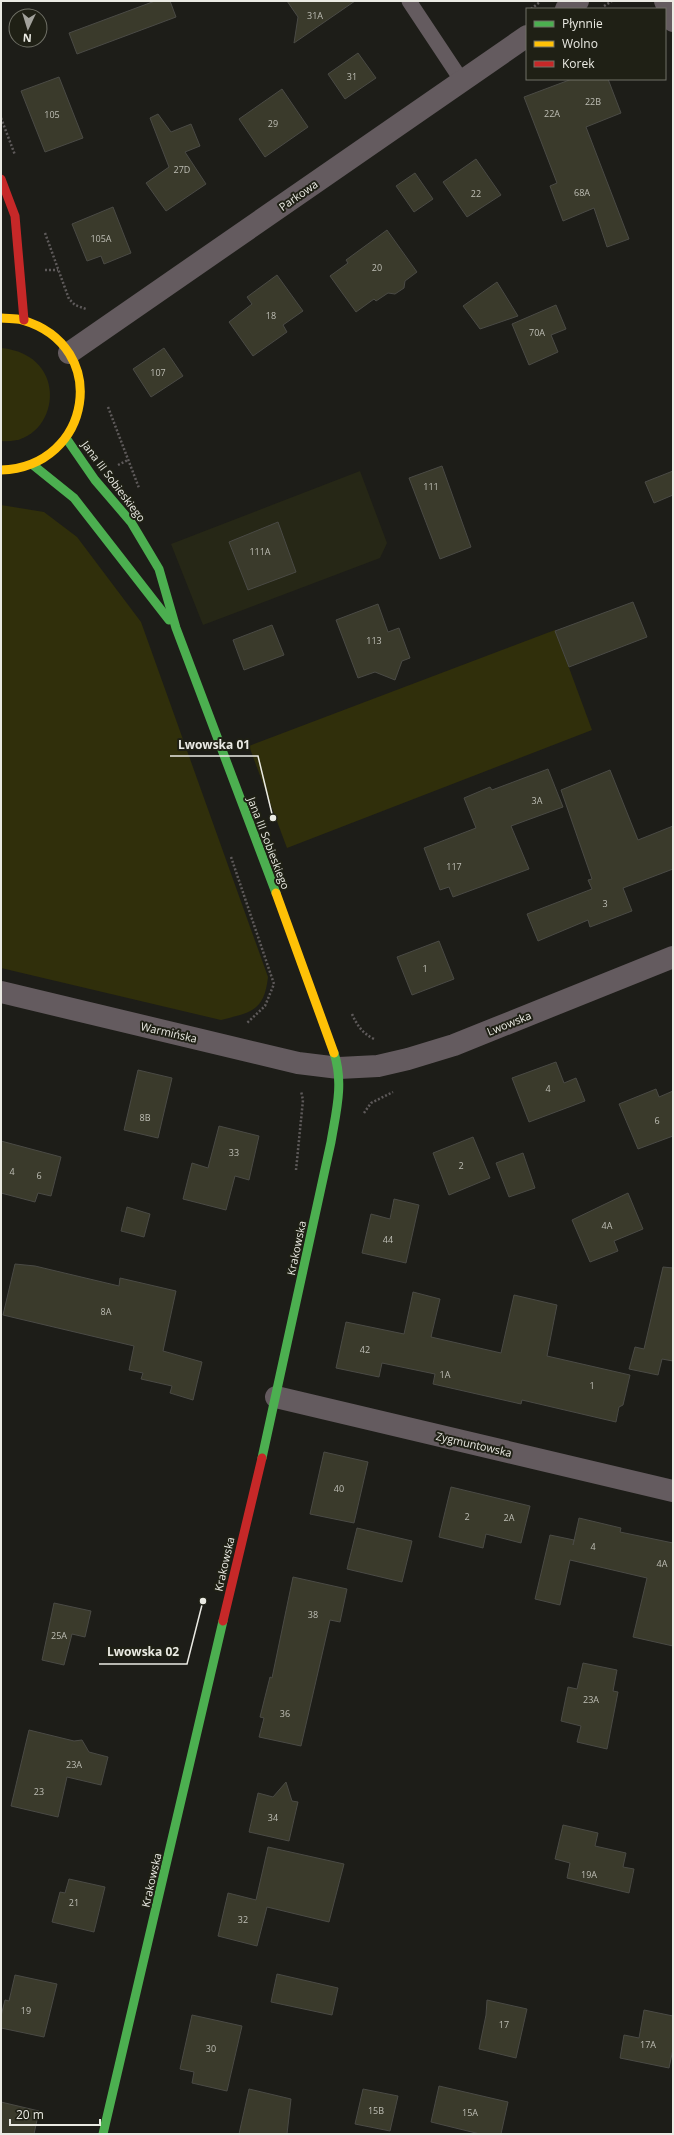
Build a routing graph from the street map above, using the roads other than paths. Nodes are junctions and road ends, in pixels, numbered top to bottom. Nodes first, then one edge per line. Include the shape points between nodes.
1 (409, 1) edge
2 (578, 1) edge
3 (665, 1) edge
4 (568, 8) edge
5 (673, 21) edge
6 (526, 37) edge
7 (462, 81) junction
8 (1, 179) edge
9 (1, 318) edge
10 (24, 320) junction
11 (69, 354) junction
12 (66, 438) junction
13 (33, 465) junction
14 (1, 470) edge
15 (176, 628) junction
16 (673, 957) edge
17 (1, 992) edge
18 (339, 1068) junction
19 (276, 1397) junction
20 (673, 1491) edge
21 (104, 2134) edge

1 - 7 lane
2 - 4 street
3 - 5 street
6 - 7 street, Parkowa
7 - 11 street, Parkowa
8 - 10 street via 15,216
9 - 10 street
10 - 11 street via 51,333
11 - 12 street via 81,385 80,412 75,426
12 - 13 street via 57,450
12 - 15 street, Jana III Sobieskiego via 95,480 132,522 159,569
13 - 14 street
13 - 15 street, Jana III Sobieskiego via 74,498
15 - 18 street, Jana III Sobieskiego
16 - 18 street, Lwowska via 454,1045 378,1066
17 - 18 street, Warmińska via 298,1063
18 - 19 street, Krakowska via 339,1092 331,1142
19 - 20 street, Zygmuntowska
19 - 21 street, Krakowska

